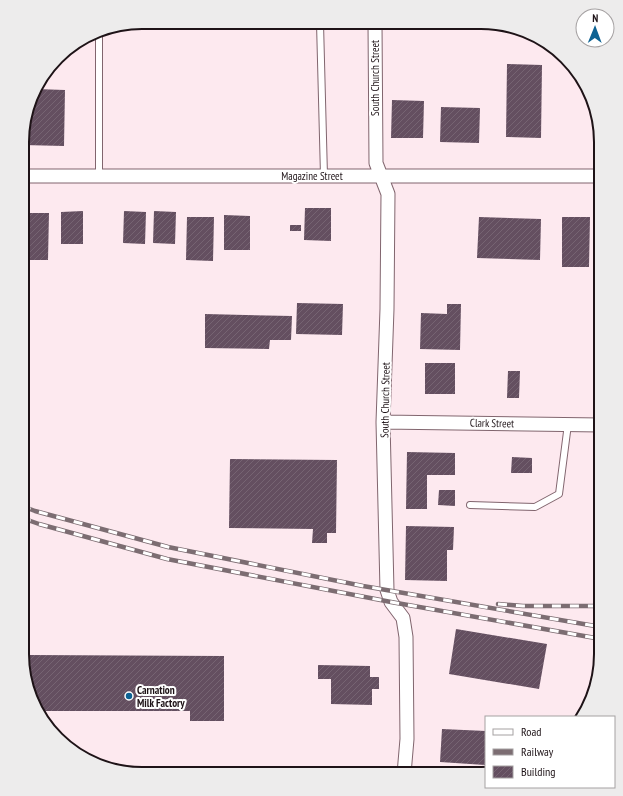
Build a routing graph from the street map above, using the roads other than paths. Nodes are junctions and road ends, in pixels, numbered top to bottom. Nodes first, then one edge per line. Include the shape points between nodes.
1 (320, 29) edge
2 (375, 29) edge
3 (99, 38) edge
4 (29, 176) edge
5 (99, 176) junction
6 (324, 176) junction
7 (594, 176) edge
8 (381, 177) junction
9 (383, 422) junction
10 (568, 424) junction
11 (594, 424) edge
12 (470, 505) dead end
13 (405, 767) edge

1 - 6 lane
2 - 8 street, South Church Street via 376,163
3 - 5 lane
4 - 5 street, Magazine Street
5 - 6 street, Magazine Street
6 - 8 street, Magazine Street
7 - 8 street, Magazine Street
8 - 9 street, South Church Street via 388,194
9 - 10 street, Clark Street
9 - 13 street, South Church Street via 387,590 390,602 403,618 406,643 407,739
10 - 11 street, Clark Street
10 - 12 lane via 559,494 535,507

